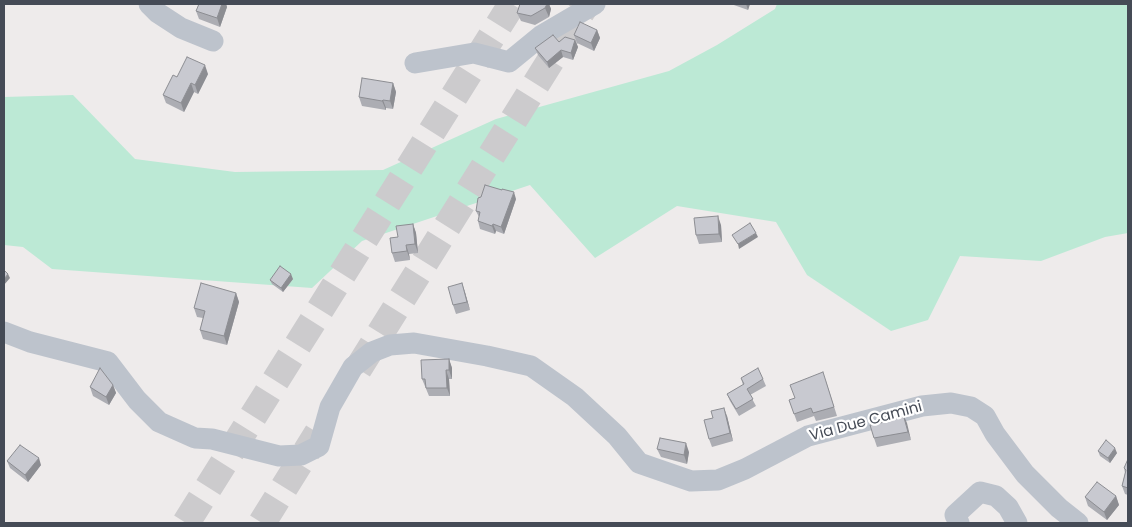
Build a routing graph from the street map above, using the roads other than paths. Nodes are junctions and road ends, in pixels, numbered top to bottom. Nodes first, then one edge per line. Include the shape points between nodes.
1 (149, 4) edge
2 (595, 4) edge
3 (213, 41) dead end
4 (415, 64) dead end
5 (4, 332) edge
6 (959, 523) edge
7 (1017, 523) edge
8 (1078, 523) edge

1 - 3 street via 180,28
2 - 4 street via 542,35 509,62 474,54
5 - 8 street, Via Due Camini via 108,362 137,400 159,422 195,438 212,439 279,456 301,455 319,446 330,407 353,366 372,352 390,345 414,343 531,366 575,397 617,436 639,463 691,481 718,480 808,436 922,406 951,403 971,407 985,416 1025,474
6 - 7 street via 955,515 980,492 996,496 1008,507

